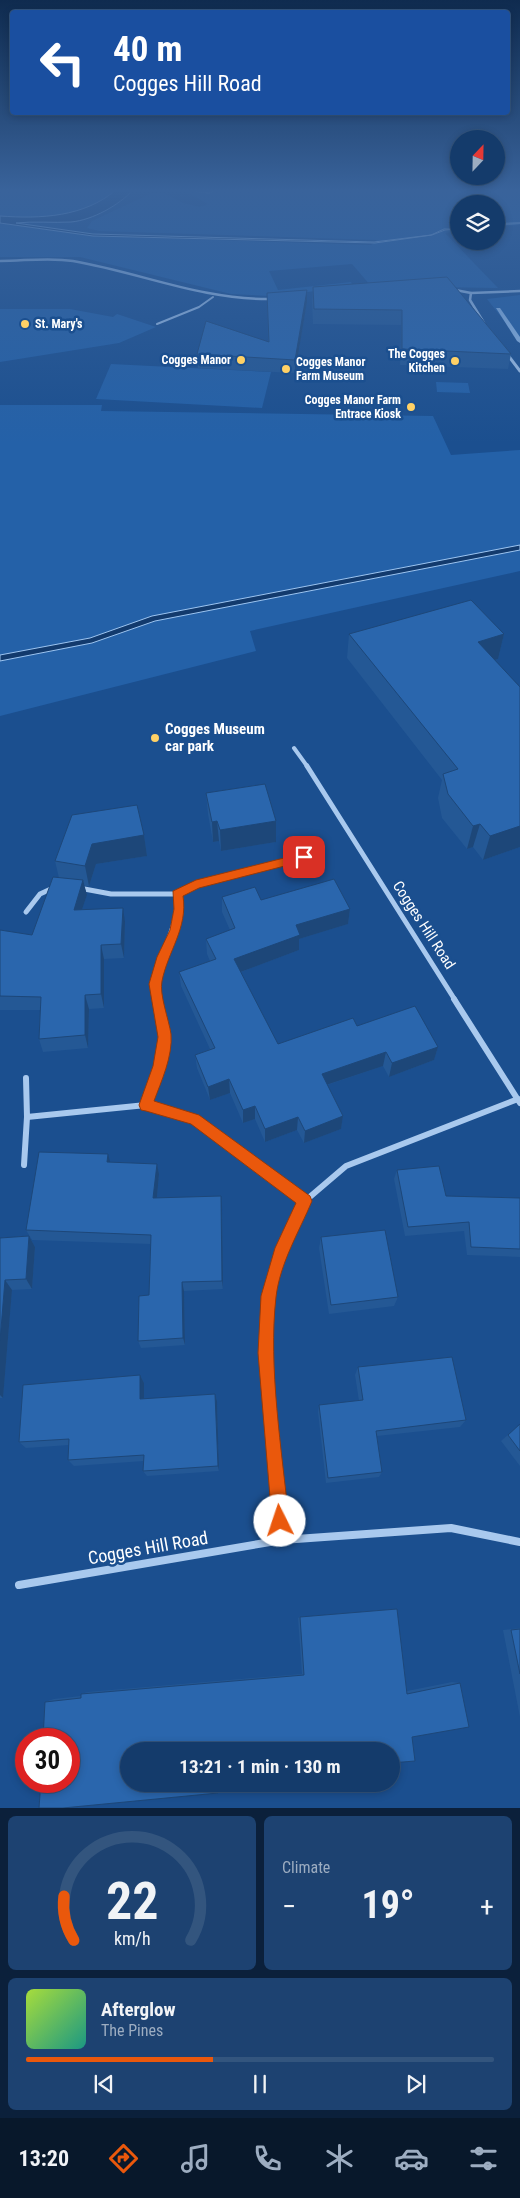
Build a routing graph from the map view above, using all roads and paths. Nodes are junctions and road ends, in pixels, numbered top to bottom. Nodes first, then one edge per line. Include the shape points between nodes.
1 (133, 274) edge
2 (441, 288) edge
3 (520, 291) edge
4 (471, 293) junction
5 (213, 296) junction
6 (278, 298) edge
7 (157, 324) dead end
8 (485, 324) edge
9 (502, 348) edge
10 (520, 371) edge
11 (294, 748) dead end
12 (307, 766) joint
13 (304, 857) dead end
14 (58, 886) edge
15 (74, 887) edge
16 (177, 894) junction
17 (26, 912) dead end
18 (26, 1078) dead end
19 (519, 1101) edge
20 (146, 1105) junction
21 (26, 1117) junction
22 (24, 1165) dead end
23 (305, 1201) junction
24 (282, 1540) junction
25 (520, 1542) edge
26 (19, 1585) dead end

1 - 5 street
2 - 4 street
3 - 4 street
4 - 8 street via 470,300
5 - 6 street via 260,300
5 - 7 lane via 199,307
9 - 10 street
11 - 12 lane
12 - 19 street, Cogges Hill Road
13 - 16 street via 196,885
14 - 17 street via 40,894
15 - 16 street via 111,894
16 - 20 street via 176,930 155,984 165,1037 160,1066
18 - 21 street
19 - 23 street, Cogges Hill Road via 346,1166
20 - 21 street
20 - 23 street via 194,1119
21 - 22 street
23 - 24 street, Cogges Hill Road via 282,1248 268,1296 266,1353
24 - 25 street, Cogges Hill Road via 451,1528
24 - 26 street, Cogges Hill Road

